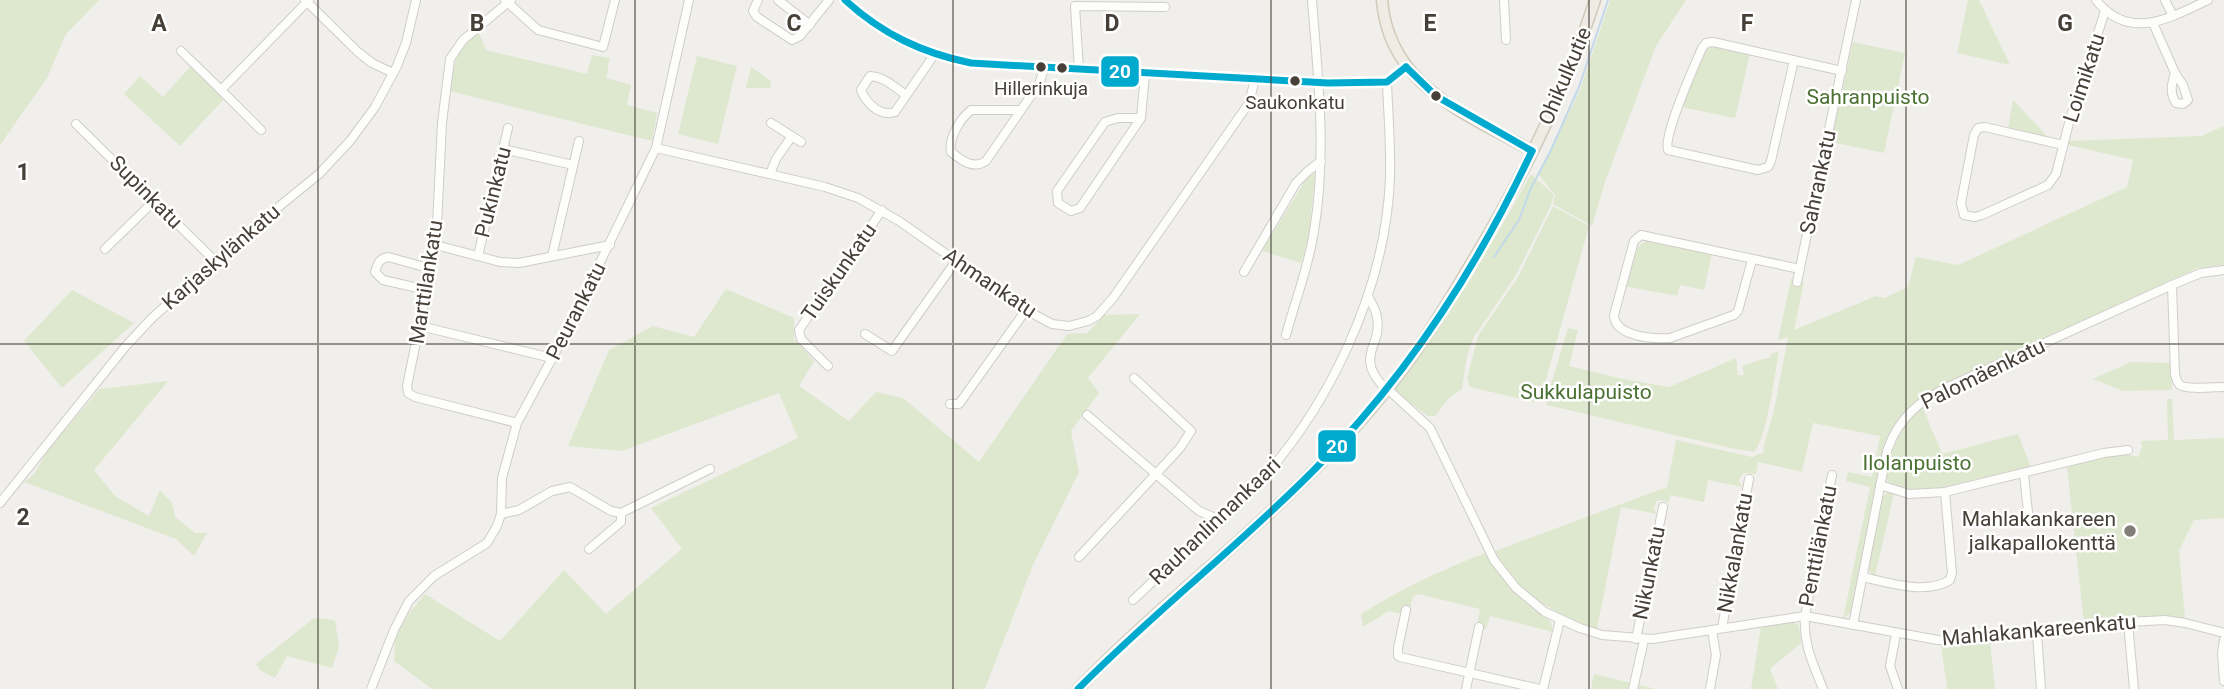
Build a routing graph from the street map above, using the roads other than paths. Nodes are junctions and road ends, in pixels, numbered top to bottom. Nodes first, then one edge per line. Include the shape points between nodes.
1 (416, 0) edge
2 (615, 0) edge
3 (689, 0) edge
4 (758, 0) edge
5 (778, 0) edge
6 (829, 0) edge
7 (845, 0) edge
8 (1312, 0) edge
9 (1382, 0) edge
10 (1504, 0) edge
11 (1595, 0) edge
12 (1856, 0) edge
13 (2096, 0) edge
14 (2165, 0) edge
15 (2208, 0) edge
16 (307, 1) edge
17 (508, 1) edge
18 (1075, 3) edge
19 (1165, 7) dead end
20 (2105, 12) junction
21 (2174, 16) junction
22 (2153, 23) junction
23 (810, 25) junction
24 (1506, 40) dead end
25 (181, 51) dead end
26 (934, 55) junction
27 (1794, 60) junction
28 (1406, 67) junction
29 (1044, 69) junction
30 (1079, 70) junction
31 (1842, 71) junction
32 (393, 73) junction
33 (2175, 73) dead end
34 (1145, 74) junction
35 (1255, 79) junction
36 (1319, 82) junction
37 (1387, 82) junction
38 (221, 90) junction
39 (906, 95) junction
40 (1021, 110) junction
41 (1141, 118) junction
42 (771, 123) dead end
43 (76, 124) dead end
44 (508, 128) dead end
45 (261, 130) dead end
46 (792, 136) junction
47 (579, 141) dead end
48 (801, 142) dead end
49 (2063, 145) junction
50 (656, 148) junction
51 (503, 149) junction
52 (1532, 151) junction
53 (1321, 161) junction
54 (573, 165) junction
55 (771, 174) junction
56 (154, 201) junction
57 (882, 210) junction
58 (436, 245) junction
59 (610, 245) junction
60 (105, 249) dead end
61 (478, 256) junction
62 (552, 256) junction
63 (1752, 260) junction
64 (215, 261) junction
65 (956, 261) junction
66 (432, 269) junction
67 (1800, 269) junction
68 (2224, 270) edge
69 (1244, 272) dead end
70 (1797, 282) dead end
71 (2172, 285) junction
72 (428, 290) junction
73 (1368, 296) junction
74 (1026, 310) junction
75 (420, 326) junction
76 (865, 334) dead end
77 (1286, 335) dead end
78 (552, 358) junction
79 (828, 366) dead end
80 (1134, 378) dead end
81 (1382, 384) dead end
82 (2224, 387) edge
83 (1392, 393) dead end
84 (950, 404) dead end
85 (1087, 415) dead end
86 (517, 423) junction
87 (2128, 450) dead end
88 (710, 468) dead end
89 (2024, 474) junction
90 (1154, 475) junction
91 (1832, 475) dead end
92 (1749, 479) dead end
93 (1881, 485) junction
94 (1945, 492) junction
95 (0, 503) edge
96 (1663, 507) dead end
97 (621, 513) junction
98 (502, 514) junction
99 (1220, 520) junction
100 (2029, 522) dead end
101 (589, 549) dead end
102 (1079, 557) dead end
103 (1863, 577) junction
104 (1133, 600) dead end
105 (1406, 610) dead end
106 (1805, 617) junction
107 (1560, 620) junction
108 (2128, 622) junction
109 (1853, 625) junction
110 (1479, 627) dead end
111 (1722, 628) junction
112 (1712, 630) junction
113 (2224, 633) edge
114 (1896, 634) junction
115 (2037, 634) junction
116 (1640, 639) junction
117 (2224, 640) edge
118 (1470, 673) junction
119 (2224, 681) edge
120 (371, 689) edge
121 (1078, 689) edge
122 (1466, 689) edge
123 (1541, 689) edge
124 (1633, 689) edge
125 (1710, 689) edge
126 (1823, 689) edge
127 (1898, 689) edge
128 (2041, 689) edge
129 (2134, 689) edge

1 - 32 street, Karjaskylänkatu
2 - 17 street via 603,47 538,30
3 - 50 street, Peurankatu
4 - 23 street via 753,11 757,17 787,38 796,39
5 - 23 street
6 - 23 street
7 - 26 street via 887,33
8 - 36 street
9 - 28 main road via 1390,39
10 - 24 street
11 - 52 main road, Ohikulkutie
12 - 31 street, Sahrankatu
13 - 20 street
14 - 21 street
15 - 21 street
16 - 32 street via 358,52
16 - 38 street
17 - 58 street, Marttilankatu via 458,45 450,59
18 - 19 street
18 - 30 street
20 - 22 street via 2127,21
20 - 49 street, Loimikatu
21 - 22 street
22 - 33 street
25 - 38 street
26 - 29 street
26 - 39 street
27 - 27 street via 1706,43 1667,140 1668,150 1758,170 1768,167
27 - 31 street
28 - 37 street
28 - 52 main road via 1436,96
29 - 30 street
29 - 40 street
30 - 34 street
31 - 67 street, Sahrankatu
32 - 64 street, Karjaskylänkatu via 370,114 327,167
34 - 35 street
34 - 41 street
35 - 36 street
35 - 74 street, Ahmankatu via 1249,103 1105,307 1088,321 1064,326
36 - 37 street
36 - 53 street
37 - 73 street, Rauhanlinnankaari via 1390,178
38 - 45 street
39 - 39 street via 889,114 866,101 861,90 870,76 877,76
40 - 40 street via 984,163 968,164 951,152 951,139 971,110
41 - 41 street via 1105,122 1057,191 1058,204 1071,211 1080,208
42 - 46 street
43 - 56 street, Supinkatu
44 - 51 street, Pukinkatu
46 - 48 street
46 - 55 street
47 - 54 street
49 - 49 street, Loimikatu via 2056,174 2048,185 1982,215 1964,215 1961,203 1978,128
50 - 55 street, Ahmankatu
50 - 59 street, Peurankatu
51 - 54 street
51 - 61 street, Pukinkatu
52 - 121 main road, Ohikulkutie via 1490,233 1404,369 1263,521 1115,650
53 - 69 street via 1296,183
53 - 77 street via 1314,235
54 - 62 street
55 - 57 street, Ahmankatu via 846,193
56 - 60 street
56 - 64 street, Supinkatu
57 - 65 street, Ahmankatu
57 - 79 street, Tuiskunkatu via 799,330 801,339
58 - 61 street
58 - 66 street, Marttilankatu
59 - 62 street
59 - 78 street, Peurankatu
61 - 62 street via 519,263
63 - 63 street via 1641,235 1634,241 1614,320 1624,332 1662,339 1734,316
63 - 67 street
64 - 95 street, Karjaskylänkatu via 136,334
65 - 74 street, Ahmankatu
65 - 76 street via 892,351
66 - 72 street, Marttilankatu
66 - 72 street via 388,257 378,262 375,272 383,280
67 - 70 street, Sahrankatu
68 - 71 street, Palomäenkatu
71 - 82 street via 2178,382 2187,388
71 - 93 street, Palomäenkatu via 1923,400 1892,438
72 - 75 street, Marttilankatu
73 - 81 street via 1377,316 1370,363 1372,374
73 - 99 street, Rauhanlinnankaari via 1347,349 1299,433
74 - 84 street via 959,404
75 - 78 street
75 - 86 street, Marttilankatu via 408,393
78 - 86 street, Peurankatu
80 - 90 street via 1191,431
83 - 107 street, Mahlakankareenkatu via 1430,428 1494,560 1516,588
85 - 90 street
86 - 98 street, Peurankatu via 502,478
87 - 89 street
88 - 97 street
89 - 94 street
89 - 100 street
90 - 99 street via 1199,512
90 - 102 street
91 - 106 street, Penttilänkatu
92 - 111 street, Nikkalankatu
93 - 94 street via 1919,495
93 - 103 street, Palomäenkatu
94 - 103 street via 1950,580 1917,587
96 - 116 street, Nikunkatu
97 - 98 street via 570,487
97 - 101 street via 621,522
98 - 120 street, Peurankatu via 487,543 434,576 409,601
99 - 104 street, Rauhanlinnankaari
103 - 109 street, Palomäenkatu
105 - 118 street via 1398,656
106 - 109 street, Mahlakankareenkatu
106 - 111 street, Mahlakankareenkatu
106 - 126 street, Penttilänkatu via 1805,640
107 - 116 street, Mahlakankareenkatu via 1602,635
107 - 123 street
108 - 113 street, Mahlakankareenkatu via 2176,621
108 - 115 street, Mahlakankareenkatu
108 - 129 street
109 - 114 street, Mahlakankareenkatu
110 - 118 street
111 - 112 street, Mahlakankareenkatu
112 - 116 street, Mahlakankareenkatu
112 - 125 street via 1716,655
114 - 115 street, Mahlakankareenkatu via 1949,641
114 - 127 street via 1890,666
115 - 128 street
116 - 124 street, Nikunkatu
117 - 119 street
118 - 122 street
118 - 123 street

